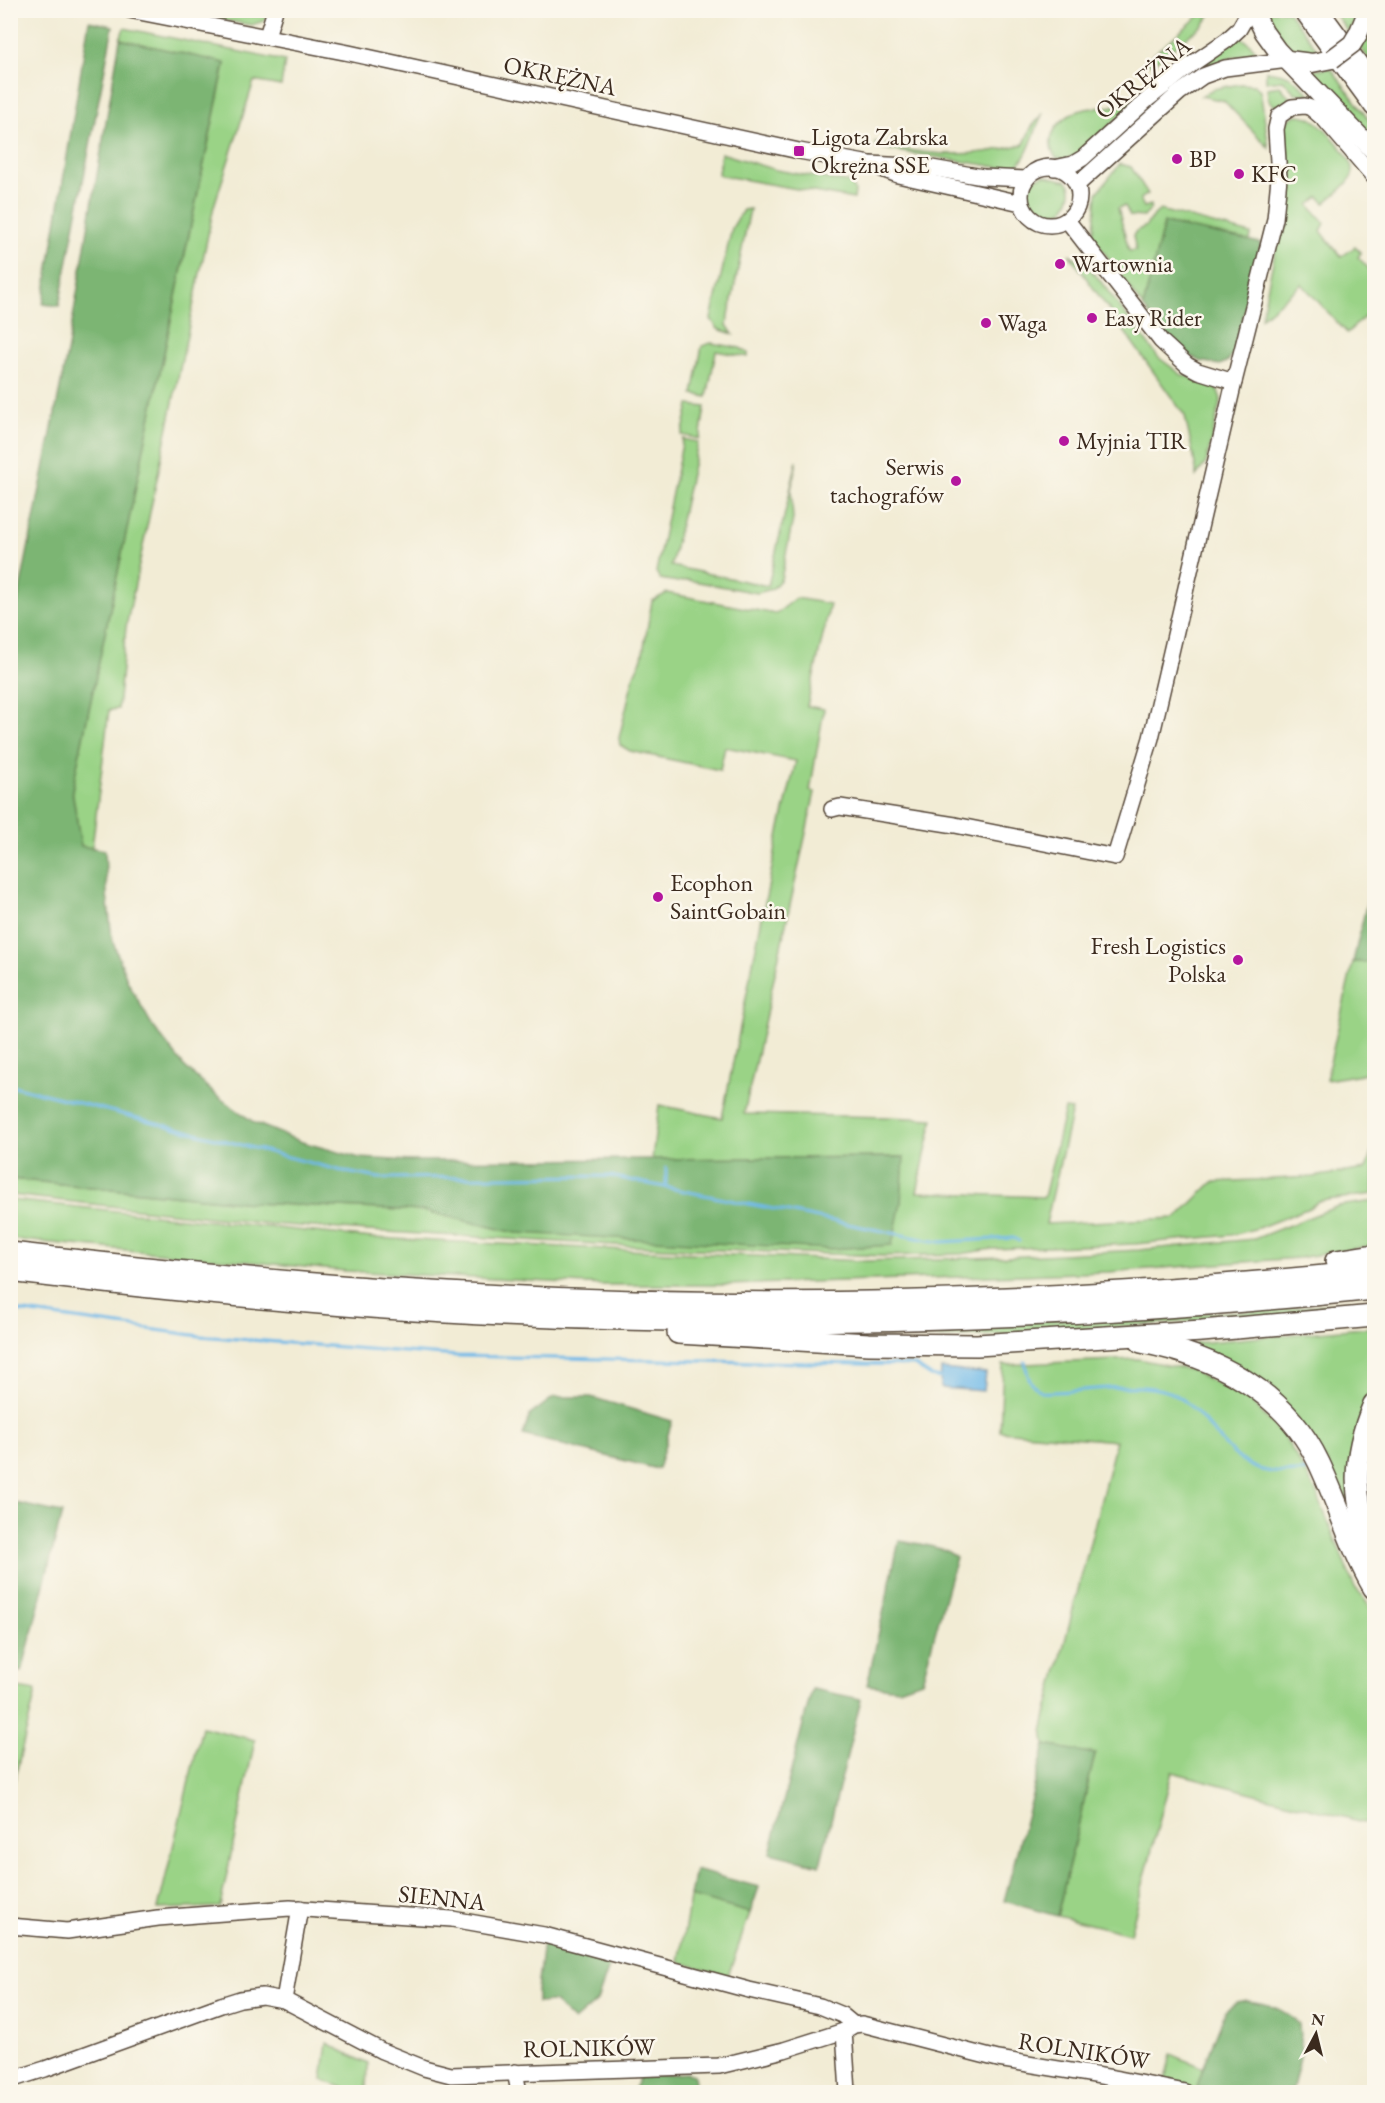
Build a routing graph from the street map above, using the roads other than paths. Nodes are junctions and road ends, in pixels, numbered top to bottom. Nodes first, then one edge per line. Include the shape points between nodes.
1 (129, 10) edge
2 (275, 10) edge
3 (1252, 10) edge
4 (1303, 10) edge
5 (1319, 10) edge
6 (1369, 10) edge
7 (1374, 21) edge
8 (267, 36) junction
9 (1287, 60) junction
10 (1374, 84) edge
11 (1374, 107) edge
12 (1374, 151) edge
13 (870, 164) junction
14 (1054, 168) junction
15 (1374, 177) edge
16 (1026, 179) junction
17 (1077, 185) junction
18 (1021, 203) junction
19 (1067, 220) junction
20 (1234, 382) junction
21 (832, 809) dead end
22 (10, 1253) edge
23 (1374, 1255) edge
24 (10, 1271) edge
25 (1374, 1271) edge
26 (1374, 1289) edge
27 (1131, 1291) junction
28 (556, 1316) junction
29 (1374, 1316) edge
30 (1110, 1337) junction
31 (1374, 1404) edge
32 (1374, 1556) edge
33 (1374, 1588) edge
34 (295, 1908) junction
35 (10, 1926) edge
36 (284, 2000) junction
37 (847, 2024) junction
38 (515, 2072) junction
39 (10, 2080) edge
40 (519, 2092) edge
41 (848, 2092) edge
42 (1185, 2092) edge

1 - 8 street, OKRĘŻNA
2 - 8 street
3 - 9 main road
3 - 14 street, OKRĘŻNA via 1227,40 1149,98 1083,158
4 - 11 main road
5 - 10 main road
6 - 7 main road
6 - 9 main road, bridge via 1352,44 1332,59 1312,63
8 - 13 street, OKRĘŻNA
9 - 12 main road
9 - 17 street, OKRĘŻNA via 1225,68 1203,76
13 - 16 street, OKRĘŻNA
13 - 18 street, OKRĘŻNA via 898,176
14 - 16 street via 1044,168
14 - 17 street via 1064,171
15 - 20 street via 1311,108 1292,107 1279,116 1276,129 1280,178 1275,219
16 - 18 street
17 - 19 street via 1078,204
18 - 19 street via 1040,224
19 - 20 street via 1161,341 1187,365
20 - 21 street via 1150,738 1115,857 943,823
22 - 27 highway via 285,1282 586,1299 878,1301
23 - 27 highway
24 - 28 highway via 318,1303
25 - 27 highway
26 - 28 highway via 1156,1308 993,1316 793,1320
28 - 30 highway via 619,1330 869,1344 977,1345
29 - 30 highway
30 - 33 highway via 1178,1350 1222,1366 1283,1412 1300,1431 1318,1462 1351,1544
31 - 32 highway via 1363,1430 1357,1472 1358,1503
34 - 35 street, SIENNA via 158,1918 67,1931
34 - 36 street
34 - 37 street, SIENNA via 452,1919 544,1935 820,2006
36 - 38 street, ROLNIKÓW via 382,2051 444,2074
36 - 39 street, ROLNIKÓW via 262,1996 240,1999
37 - 38 street, ROLNIKÓW via 784,2050 719,2066
37 - 41 street
37 - 42 street, ROLNIKÓW via 872,2025 998,2059
38 - 40 street

